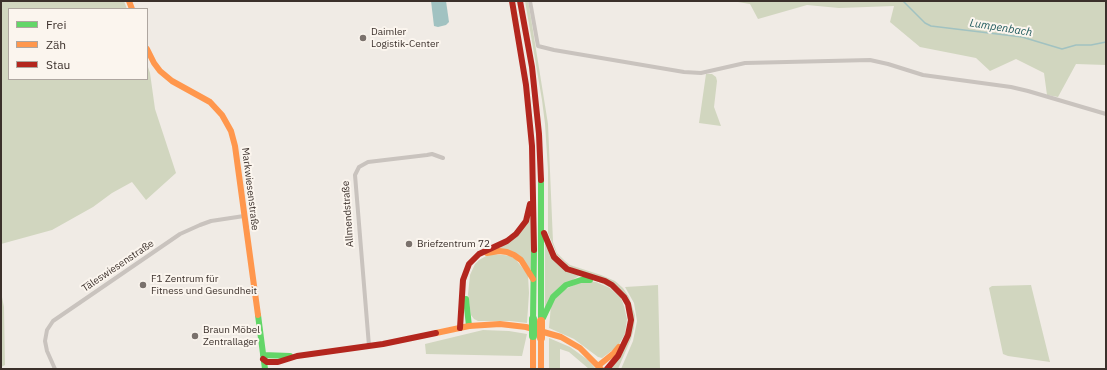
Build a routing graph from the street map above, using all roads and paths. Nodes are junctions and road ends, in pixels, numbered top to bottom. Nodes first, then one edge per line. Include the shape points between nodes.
1 (512, 1) edge
2 (520, 1) edge
3 (530, 1) edge
4 (148, 51) edge
5 (1106, 114) edge
6 (443, 158) dead end
7 (533, 196) junction
8 (244, 216) junction
9 (542, 228) junction
10 (533, 280) junction
11 (539, 321) junction
12 (470, 326) junction
13 (460, 328) junction
14 (537, 337) junction
15 (369, 346) junction
16 (298, 356) junction
17 (263, 357) junction
18 (278, 362) junction
19 (599, 367) edge
20 (55, 369) edge
21 (265, 369) edge
22 (272, 369) edge
23 (533, 369) edge
24 (541, 369) edge
25 (607, 369) edge

1 - 7 main road via 526,85 532,146
2 - 9 main road via 536,101 541,163
3 - 5 street via 538,46 701,74 745,63 870,60 923,75 1028,90
4 - 8 main road, Markwiesenstraße via 156,66 168,78 210,102 227,122 234,140
6 - 15 street, Allmendstraße via 432,154 362,164 355,175
7 - 10 main road
7 - 13 main road via 526,221 519,231 510,239 479,254 469,264 465,272
8 - 17 main road, Markwiesenstraße
8 - 20 street, Täleswiesenstraße via 211,221 180,234 53,321 47,330 45,341
9 - 11 main road
9 - 25 main road via 554,257 560,264 574,272 612,285 628,304 631,320 628,335 618,356
10 - 11 main road
10 - 12 main road via 521,260 507,252 493,251 478,258 466,280
11 - 14 main road, bridge
11 - 19 main road via 553,297 566,285 589,280 610,287 622,298 628,313 628,327 619,347
12 - 13 main road
12 - 19 main road via 509,324 548,332 571,342
13 - 15 main road
14 - 23 main road
14 - 24 main road
15 - 16 main road
16 - 17 main road
16 - 18 main road
17 - 18 main road via 266,362
17 - 21 main road, Markwiesenstraße
18 - 22 main road

